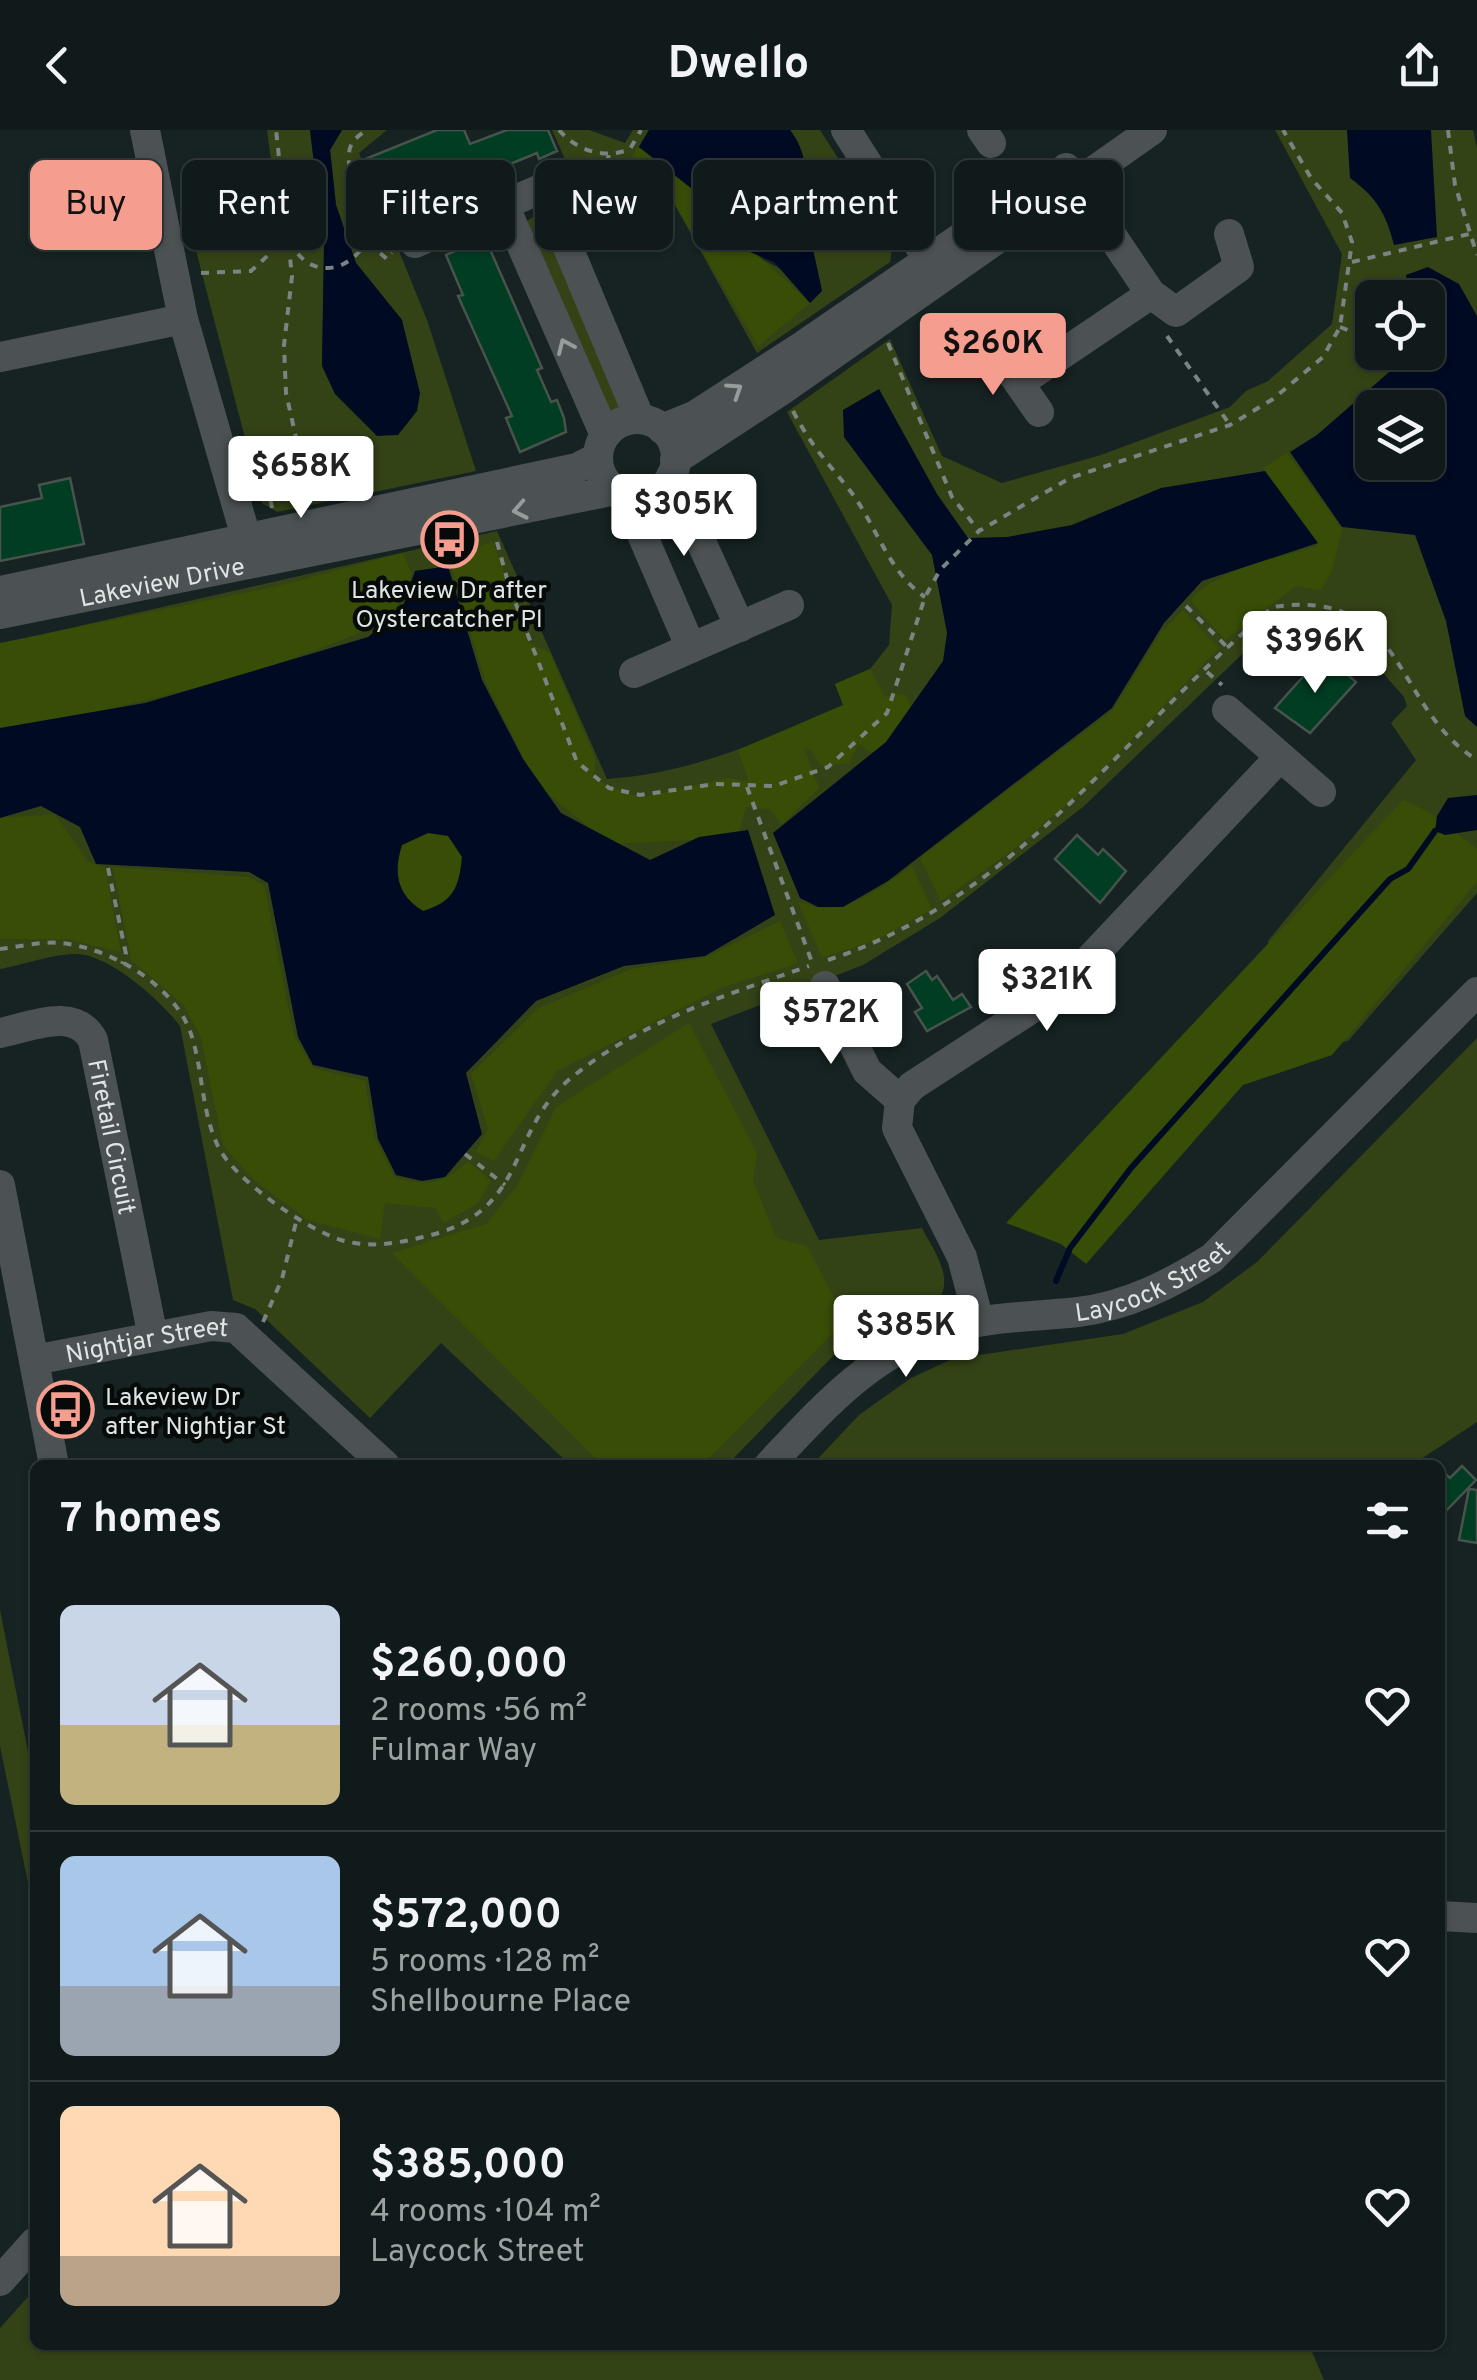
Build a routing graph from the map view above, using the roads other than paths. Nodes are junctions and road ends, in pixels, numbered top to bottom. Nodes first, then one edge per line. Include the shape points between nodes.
1 (144, 130) edge
2 (846, 130) edge
3 (1117, 130) edge
4 (1152, 130) edge
5 (1085, 160) edge
6 (1096, 160) edge
7 (515, 201) edge
8 (515, 233) edge
9 (1229, 234) dead end
10 (960, 250) edge
11 (1121, 250) edge
12 (934, 268) junction
13 (1151, 294) junction
14 (184, 319) junction
15 (996, 350) dead end
16 (0, 357) edge
17 (806, 358) junction
18 (1019, 383) junction
19 (1039, 412) dead end
20 (651, 424) junction
21 (601, 446) junction
22 (673, 468) junction
23 (620, 492) junction
24 (250, 550) junction
25 (0, 590) edge
26 (789, 606) dead end
27 (0, 614) edge
28 (740, 627) junction
29 (691, 648) junction
30 (634, 673) dead end
31 (1227, 710) dead end
32 (1280, 758) junction
33 (1321, 792) dead end
34 (819, 975) road end
35 (1477, 992) edge
36 (0, 1034) edge
37 (900, 1100) junction
38 (0, 1185) edge
39 (978, 1320) junction
40 (153, 1338) junction
41 (34, 1360) junction
42 (53, 1460) edge
43 (380, 1460) edge
44 (774, 1460) edge
45 (1445, 1916) edge
46 (1477, 1918) edge
47 (30, 2247) edge
48 (0, 2280) edge

1 - 14 street
2 - 12 street
3 - 5 street
4 - 6 street
7 - 20 street via 543,188
21 -> 8 street
9 - 13 street via 1239,267 1176,312
10 - 12 street
11 - 13 street
12 - 17 street
13 - 18 street
14 - 16 street
14 - 24 street
15 - 18 street
20 -> 17 street via 694,416
17 - 22 street via 782,390
18 - 19 street
20 - 21 street via 614,426
20 - 22 street via 674,448
21 - 23 street via 606,482
21 - 24 street, Lakeview Drive via 577,468 278,533
22 - 23 street via 651,494
22 - 28 street
23 -> 24 street, Lakeview Drive
23 - 29 street
24 - 25 street, Lakeview Drive
24 - 27 street, Lakeview Drive
26 - 28 street
28 - 29 street
29 - 30 street
31 - 32 street
32 - 33 street
32 - 37 street via 1087,962
34 - 37 street via 867,1071
35 - 39 street, Laycock Street via 1212,1258 1165,1286 1115,1304
36 - 40 street, Firetail Circuit via 71,1020 89,1032
37 - 39 street via 897,1128 962,1257
38 - 41 street
39 - 44 street, Laycock Street via 914,1342 866,1369
40 - 41 street, Nightjar Street
40 - 43 street, Nightjar Street via 236,1328
41 - 42 street
45 - 46 street
47 - 48 street

